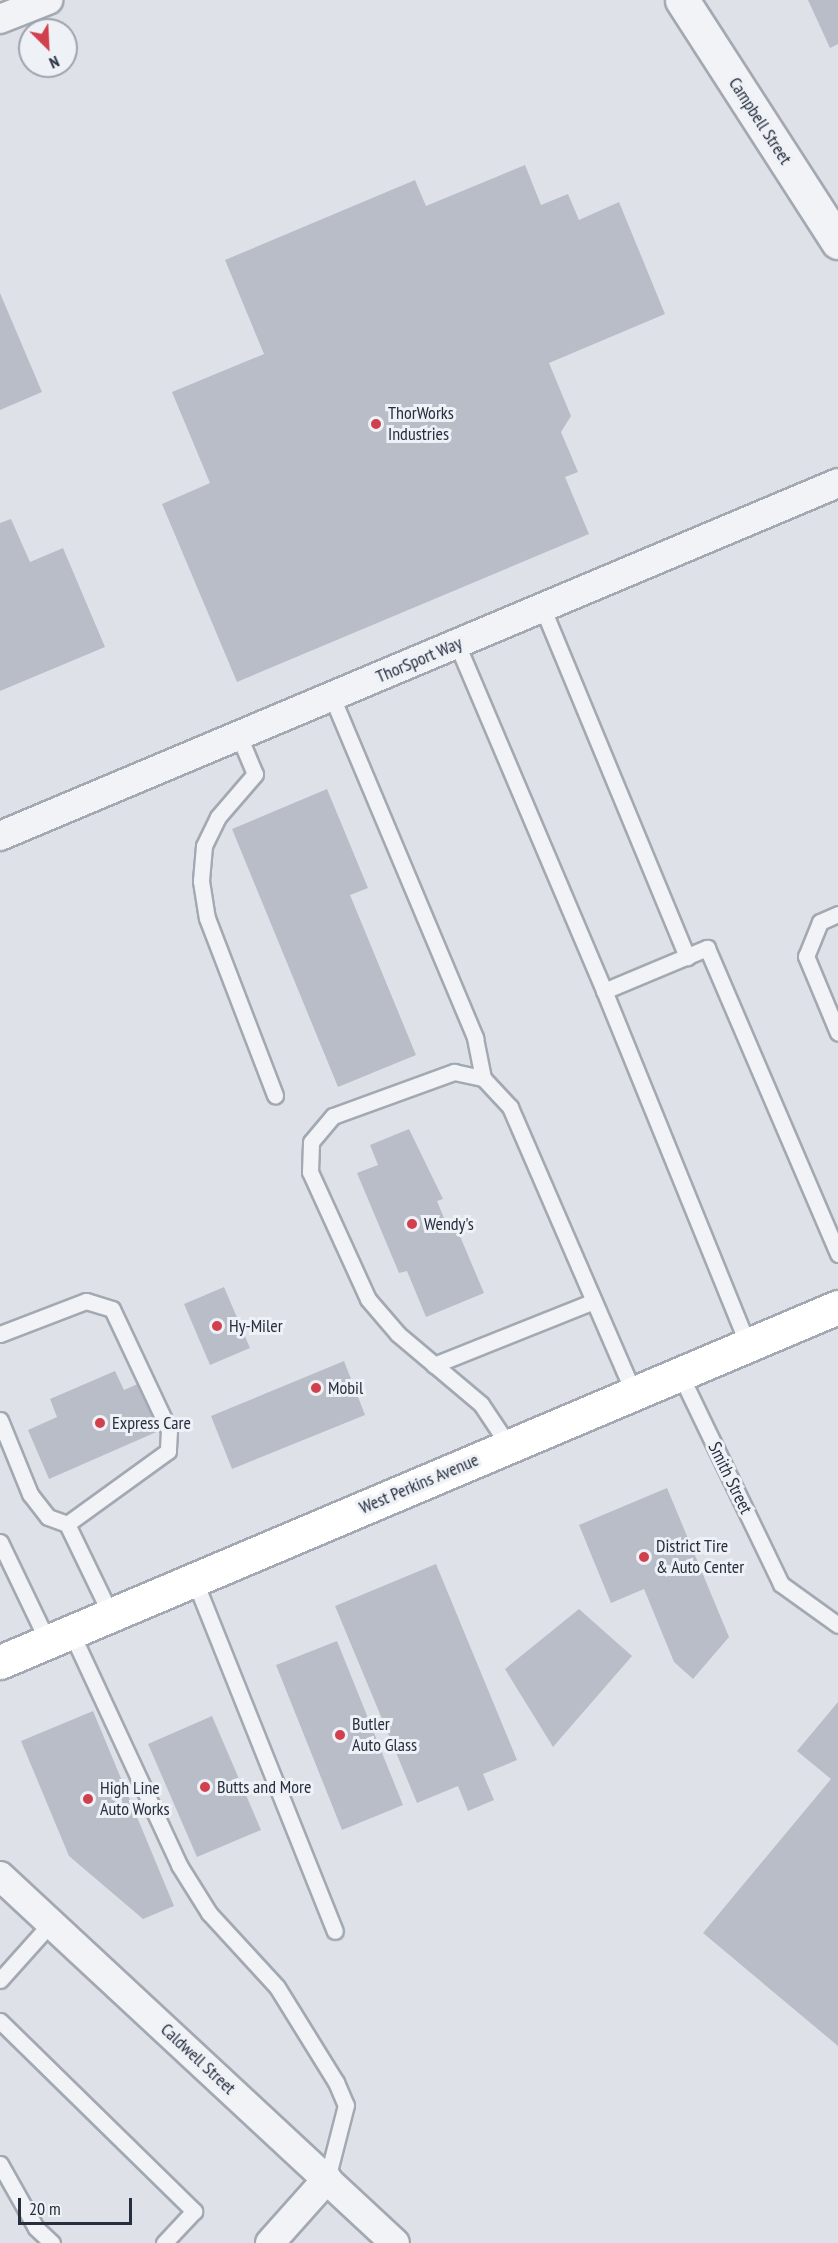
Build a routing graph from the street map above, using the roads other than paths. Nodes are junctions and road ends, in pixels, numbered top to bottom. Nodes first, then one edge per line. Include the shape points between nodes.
1 (48, 0) edge
2 (682, 0) edge
3 (0, 19) edge
4 (838, 242) edge
5 (838, 483) edge
6 (543, 609) junction
7 (457, 644) junction
8 (332, 697) junction
9 (239, 736) junction
10 (0, 836) edge
11 (838, 914) edge
12 (687, 957) junction
13 (604, 990) junction
14 (838, 1033) edge
15 (483, 1078) junction
16 (275, 1095) dead end
17 (838, 1254) edge
18 (594, 1301) junction
19 (838, 1308) edge
20 (0, 1334) edge
21 (748, 1345) junction
22 (434, 1365) junction
23 (680, 1374) junction
24 (634, 1393) junction
25 (0, 1420) edge
26 (509, 1446) junction
27 (68, 1524) junction
28 (0, 1542) edge
29 (195, 1580) junction
30 (111, 1615) junction
31 (838, 1625) edge
32 (59, 1637) junction
33 (0, 1662) edge
34 (0, 1876) edge
35 (51, 1923) junction
36 (335, 1931) dead end
37 (0, 1980) edge
38 (0, 2021) edge
39 (0, 2164) edge
40 (327, 2179) junction
41 (52, 2243) edge
42 (164, 2243) edge
43 (270, 2243) edge
44 (395, 2243) edge

1 - 3 street
2 - 4 street, Campbell Street
5 - 6 street, ThorSport Way
6 - 7 street, ThorSport Way
6 - 12 lane
7 - 8 street, ThorSport Way
7 - 13 lane
8 - 9 street, ThorSport Way
8 - 15 lane via 475,1038
9 - 10 street, ThorSport Way
9 - 16 lane via 255,774 218,817 204,846 201,882 207,918
11 - 14 lane via 820,922 806,956
12 - 13 lane
12 - 17 lane via 707,948
13 - 21 lane
15 - 18 lane via 510,1107
15 - 22 lane via 454,1072 333,1116 311,1142 310,1172 368,1299
18 - 22 lane
18 - 24 lane
19 - 21 main road, West Perkins Avenue
20 - 27 lane via 87,1301 112,1309 169,1430 168,1451
21 - 23 main road, West Perkins Avenue
22 - 26 lane via 481,1404
23 - 24 main road, West Perkins Avenue
23 - 31 lane, Smith Street via 781,1584
24 - 26 main road, West Perkins Avenue
25 - 27 lane via 30,1494 48,1517
26 - 29 main road, West Perkins Avenue
27 - 30 lane
28 - 32 lane
29 - 30 main road, West Perkins Avenue
29 - 36 lane
30 - 32 main road, West Perkins Avenue
32 - 33 main road, West Perkins Avenue
32 - 40 lane via 179,1865 209,1913 277,1987 336,2082 346,2105
34 - 35 street, Caldwell Street
35 - 37 lane
35 - 40 street, Caldwell Street
38 - 42 lane via 194,2211
39 - 41 lane via 36,2228
40 - 43 street
40 - 44 street, Caldwell Street

